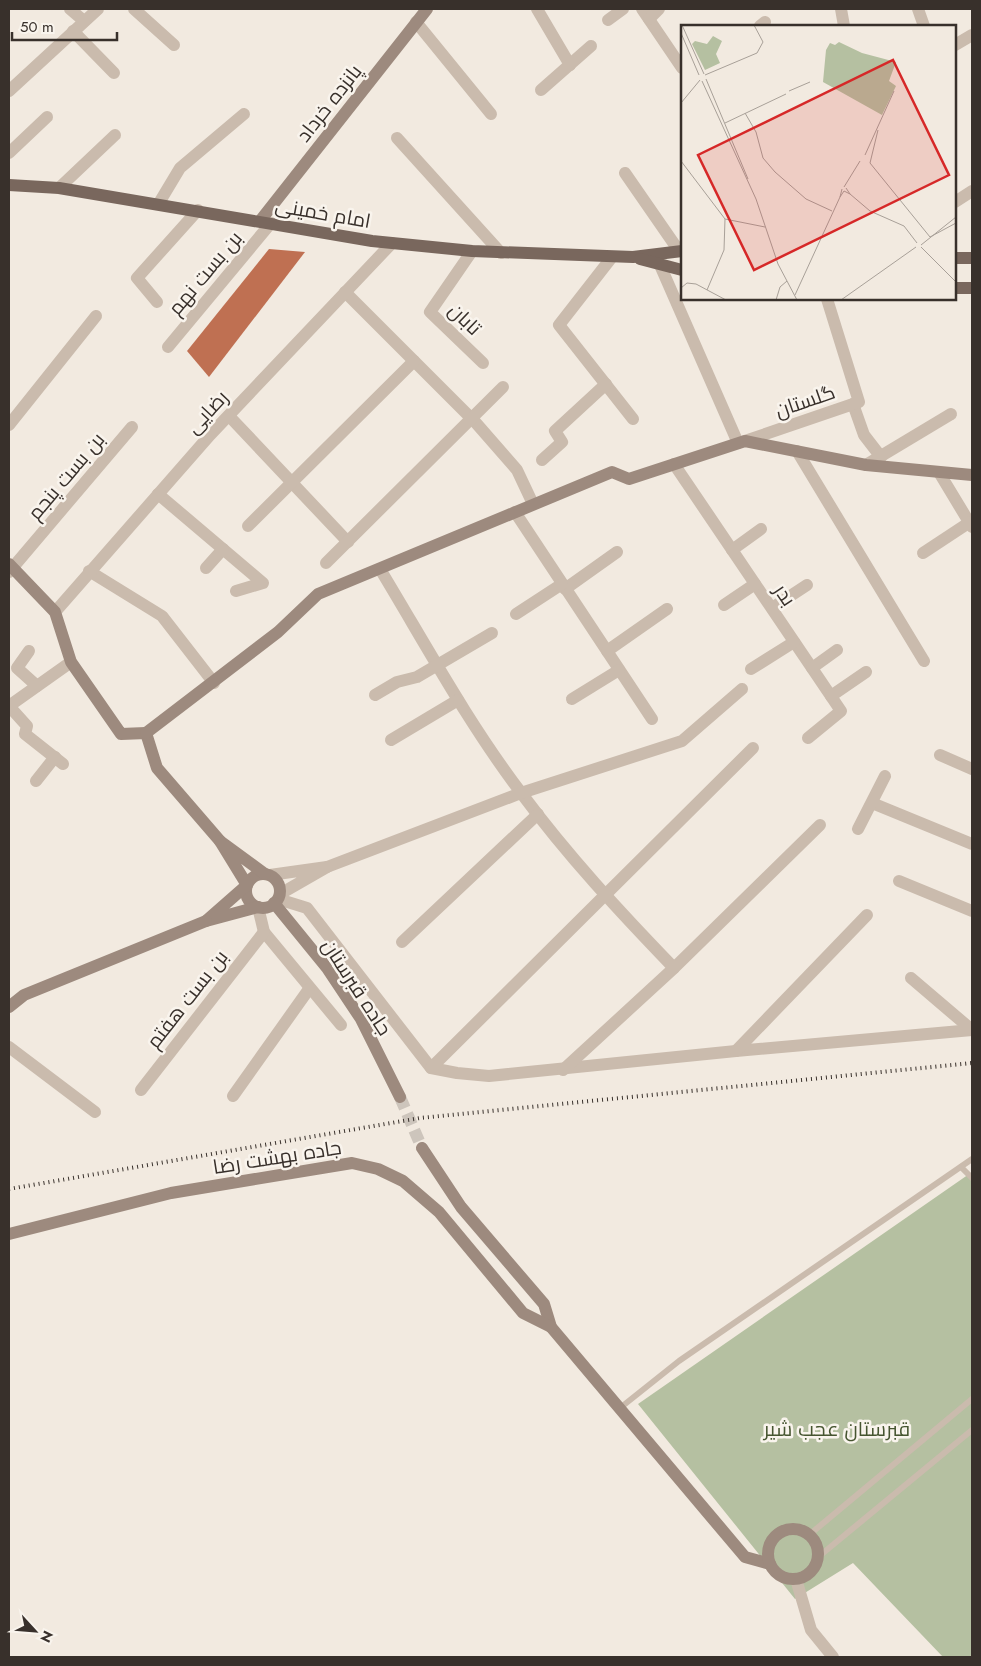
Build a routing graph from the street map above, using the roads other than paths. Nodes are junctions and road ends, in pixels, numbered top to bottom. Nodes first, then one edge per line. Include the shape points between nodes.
1 (70, 9) edge
2 (98, 9) edge
3 (134, 9) edge
4 (427, 9) edge
5 (537, 9) edge
6 (623, 9) edge
7 (659, 9) edge
8 (841, 9) edge
9 (918, 9) edge
10 (645, 14) edge
11 (608, 20) dead end
12 (84, 21) junction
13 (416, 22) junction
14 (844, 25) edge
15 (924, 25) edge
16 (73, 31) junction
17 (972, 35) edge
18 (956, 44) edge
19 (174, 46) dead end
20 (591, 46) dead end
21 (570, 65) junction
22 (681, 67) edge
23 (114, 73) dead end
24 (541, 90) dead end
25 (9, 91) edge
26 (244, 114) dead end
27 (492, 114) dead end
28 (47, 117) dead end
29 (116, 135) dead end
30 (397, 138) dead end
31 (9, 153) edge
32 (625, 173) dead end
33 (9, 185) edge
34 (59, 188) junction
35 (972, 191) edge
36 (956, 198) edge
37 (159, 203) junction
38 (198, 210) junction
39 (265, 222) junction
40 (392, 243) junction
41 (472, 251) junction
42 (681, 251) edge
43 (501, 252) junction
44 (612, 257) junction
45 (633, 257) junction
46 (956, 258) edge
47 (972, 258) edge
48 (660, 264) junction
49 (681, 270) edge
50 (956, 288) edge
51 (972, 288) edge
52 (345, 292) junction
53 (827, 300) edge
54 (157, 302) dead end
55 (96, 316) dead end
56 (168, 346) dead end
57 (414, 361) junction
58 (483, 363) dead end
59 (606, 384) junction
60 (503, 387) dead end
61 (853, 404) junction
62 (951, 414) dead end
63 (228, 416) junction
64 (634, 419) dead end
65 (472, 420) junction
66 (9, 425) edge
67 (132, 427) dead end
68 (742, 442) junction
69 (797, 451) junction
70 (881, 457) junction
71 (542, 460) dead end
72 (674, 464) junction
73 (866, 465) junction
74 (940, 474) junction
75 (972, 475) edge
76 (291, 482) junction
77 (158, 494) junction
78 (533, 504) junction
79 (514, 512) junction
80 (971, 524) edge
81 (248, 526) dead end
82 (761, 529) dead end
83 (348, 542) junction
84 (223, 550) junction
85 (732, 550) junction
86 (617, 552) dead end
87 (922, 553) dead end
88 (326, 563) dead end
89 (10, 568) edge
90 (206, 568) dead end
91 (380, 569) junction
92 (89, 571) junction
93 (756, 584) junction
94 (807, 585) dead end
95 (563, 587) junction
96 (236, 591) dead end
97 (724, 605) dead end
98 (667, 608) dead end
99 (772, 608) junction
100 (55, 612) junction
101 (516, 614) dead end
102 (492, 633) dead end
103 (794, 642) junction
104 (838, 650) dead end
105 (29, 651) dead end
106 (607, 652) junction
107 (924, 661) dead end
108 (71, 662) junction
109 (437, 666) junction
110 (812, 668) junction
111 (751, 669) dead end
112 (619, 670) junction
113 (866, 672) dead end
114 (214, 683) junction
115 (37, 686) junction
116 (742, 689) dead end
117 (375, 695) dead end
118 (831, 696) junction
119 (572, 699) dead end
120 (458, 700) junction
121 (9, 706) edge
122 (652, 719) dead end
123 (146, 734) junction
124 (808, 738) dead end
125 (391, 740) dead end
126 (753, 748) dead end
127 (940, 755) dead end
128 (972, 769) edge
129 (885, 776) dead end
130 (36, 781) dead end
131 (521, 793) junction
132 (872, 803) junction
133 (538, 814) junction
134 (820, 825) dead end
135 (858, 829) dead end
136 (220, 841) junction
137 (972, 844) edge
138 (327, 867) junction
139 (268, 875) junction
140 (899, 881) dead end
141 (247, 884) junction
142 (603, 895) junction
143 (277, 899) junction
144 (258, 907) junction
145 (972, 910) edge
146 (867, 915) dead end
147 (206, 921) junction
148 (264, 932) junction
149 (402, 942) dead end
150 (674, 968) junction
151 (911, 978) dead end
152 (309, 989) junction
153 (9, 1006) edge
154 (341, 1025) dead end
155 (972, 1030) edge
156 (9, 1047) edge
157 (736, 1051) junction
158 (431, 1068) junction
159 (563, 1070) junction
160 (141, 1090) dead end
161 (233, 1096) dead end
162 (400, 1097) tunnel mouth
163 (95, 1112) dead end
164 (422, 1148) tunnel mouth
165 (972, 1159) edge
166 (961, 1167) junction
167 (972, 1178) edge
168 (9, 1234) edge
169 (551, 1327) junction
170 (972, 1399) edge
171 (620, 1408) junction
172 (972, 1430) edge
173 (809, 1535) junction
174 (817, 1558) junction
175 (770, 1564) junction
176 (796, 1579) junction
177 (833, 1657) edge

1 - 12 street
2 - 12 street
3 - 19 street
4 - 13 street, پانزده خرداد
5 - 21 street
6 - 11 street
7 - 10 street
8 - 14 street
9 - 15 street
10 - 22 street
12 - 16 street
13 - 27 street
13 - 39 street, پانزده خرداد
16 - 23 street
16 - 25 street
17 - 18 street
20 - 21 street
21 - 24 street
26 - 37 street via 180,168
28 - 31 street
29 - 34 street
30 - 43 street
32 - 42 street
33 - 34 main road, امام خمینی
34 - 37 main road, امام خمینی
35 - 36 street
37 - 38 main road, امام خمینی
38 - 39 main road, امام خمینی
38 - 54 street via 137,278
39 - 40 main road, امام خمینی
39 - 56 street, بن بست نهم
40 - 41 main road, امام خمینی
40 - 52 street, رضایی
41 - 43 main road, امام خمینی
41 - 58 street, تابان via 430,312
42 - 45 main road
43 - 44 main road, امام خمینی
44 - 45 main road, امام خمینی
44 - 59 street via 559,325
45 - 48 main road
46 - 47 main road
48 - 49 main road
48 - 68 street
50 - 51 main road
52 - 57 street
52 - 63 street, رضایی
53 - 61 street, گلستان via 859,402
55 - 66 street
57 - 65 street
57 - 76 street
59 - 64 street
59 - 71 street via 555,431 562,442
60 - 65 street
61 - 68 street, گلستان
61 - 70 street via 864,435
62 - 70 street
63 - 76 street
63 - 77 street, رضایی
65 - 78 street via 517,470
65 - 83 street
67 - 89 street, بن بست پنجم
68 - 69 street
68 - 72 street
69 - 73 street
69 - 107 street
70 - 73 street
72 - 78 street via 629,479 612,472
72 - 85 street, بدر
73 - 74 street
74 - 75 street
74 - 80 street
76 - 81 street
76 - 83 street
77 - 84 street
77 - 92 street, رضایی
78 - 79 street
79 - 91 street
79 - 95 street
80 - 87 street
82 - 85 street
83 - 88 street
84 - 90 street
84 - 96 street via 264,583
85 - 93 street, بدر
86 - 95 street
89 - 100 street
91 - 109 street
91 - 114 street via 318,594 278,632
92 - 100 street, رضایی
92 - 114 street via 162,616
93 - 97 street
93 - 99 street, بدر
94 - 99 street
95 - 101 street
95 - 106 street
98 - 106 street
99 - 103 street, بدر
100 - 108 street
102 - 109 street
103 - 110 street, بدر
103 - 111 street
104 - 110 street
105 - 115 street via 17,668
106 - 112 street
108 - 115 street
108 - 123 street via 121,734
109 - 117 street
109 - 120 street
110 - 118 street, بدر
112 - 119 street
112 - 122 street
113 - 118 street
114 - 123 street
115 - 121 street
116 - 131 street via 682,741
118 - 124 street, بدر via 841,711
120 - 125 street
120 - 131 street
121 - 130 street via 27,726 25,734 59,761
123 - 136 street via 157,768
126 - 142 street
127 - 128 street
129 - 132 street
131 - 133 street
131 - 138 street
132 - 135 street
132 - 137 street
133 - 142 street
133 - 149 street
134 - 150 street
136 - 139 street
136 - 141 street
138 - 139 street
138 - 143 street
139 - 141 street via 254,876
139 - 143 street via 278,883
140 - 145 street
141 - 144 street via 247,896
141 - 147 street
142 - 150 street
142 - 158 street
143 - 144 street via 269,906
143 - 158 street via 307,908
143 - 162 street, جاده قبرستان via 361,1019
144 - 147 street
144 - 148 street
146 - 157 street
147 - 153 street via 24,995
148 - 152 street
148 - 160 street, بن بست هفتم
150 - 159 street
151 - 155 street
152 - 154 street
152 - 161 street
155 - 157 street
156 - 163 street
157 - 159 street
158 - 159 street via 489,1076
164 - 169 street via 461,1207 544,1304
165 - 166 lane
166 - 167 lane
166 - 171 lane via 679,1361
168 - 169 street, جاده بهشت رضا via 171,1192 352,1163 378,1169 403,1182 439,1212 523,1313
169 - 171 street
170 - 173 lane
171 - 175 street via 745,1557
172 - 174 lane
173 - 174 street via 817,1549
173 - 175 street via 793,1529 778,1534 768,1548
174 - 176 street via 810,1572
175 - 176 street via 780,1576
176 - 177 street via 811,1630

